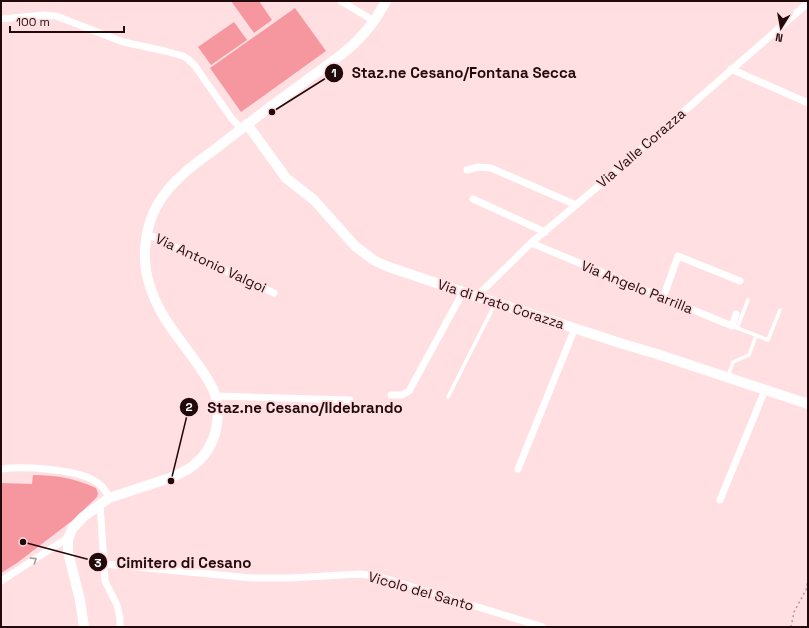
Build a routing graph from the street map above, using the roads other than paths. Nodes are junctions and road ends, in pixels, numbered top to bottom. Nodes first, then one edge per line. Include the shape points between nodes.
1 (341, 1) edge
2 (386, 1) edge
3 (808, 3) edge
4 (1, 19) edge
5 (374, 21) junction
6 (731, 69) junction
7 (808, 103) edge
8 (244, 126) junction
9 (467, 170) dead end
10 (473, 199) dead end
11 (576, 205) junction
12 (545, 232) junction
13 (148, 234) junction
14 (531, 243) junction
15 (740, 280) dead end
16 (274, 292) dead end
17 (463, 292) junction
18 (476, 296) junction
19 (663, 298) junction
20 (748, 300) dead end
21 (496, 303) junction
22 (780, 310) dead end
23 (736, 314) dead end
24 (735, 327) junction
25 (574, 328) junction
26 (756, 336) junction
27 (728, 377) junction
28 (765, 390) junction
29 (391, 395) dead end
30 (216, 396) junction
31 (448, 397) dead end
32 (350, 400) dead end
33 (808, 404) edge
34 (1, 469) edge
35 (518, 469) dead end
36 (109, 498) junction
37 (720, 500) dead end
38 (100, 504) junction
39 (69, 537) junction
40 (104, 564) junction
41 (1, 581) edge
42 (84, 627) edge
43 (120, 627) edge
44 (544, 627) edge

1 - 5 street
2 - 5 street
3 - 6 street, Via Valle Corazza
4 - 8 street via 56,16 123,42 183,56 195,66 232,119
5 - 8 street via 343,53
6 - 7 street
6 - 11 street, Via Valle Corazza
8 - 13 street via 174,182 153,213
8 - 17 street, Via di Prato Corazza via 282,175 314,200 364,253 389,267
9 - 11 street via 478,167 491,168
10 - 12 street
11 - 12 street, Via Valle Corazza
12 - 14 street, Via Valle Corazza
13 - 16 street, Via Antonio Valgoi
13 - 30 street via 145,266 154,297 166,320 210,383
14 - 18 street, Via Valle Corazza
14 - 19 street, Via Angelo Parrilla
15 - 19 street via 678,256
17 - 18 street, Via di Prato Corazza
17 - 29 street via 409,391
18 - 21 street, Via di Prato Corazza
19 - 24 street, Via Angelo Parrilla
20 - 24 lane
21 - 25 street, Via di Prato Corazza
21 - 31 lane
22 - 26 lane via 768,340
23 - 24 street
24 - 26 lane
25 - 27 street, Via di Prato Corazza
25 - 35 street
26 - 27 lane via 750,354 733,362
27 - 28 street, Via di Prato Corazza
28 - 33 street, Via di Prato Corazza
28 - 37 street
30 - 32 street
30 - 36 street via 216,429 211,445 199,461 179,474
34 - 36 street via 38,469 80,475 97,482
36 - 38 street
38 - 39 street via 76,523
38 - 40 street
41 -> 39 street
39 - 42 street via 68,557 80,600
40 - 43 street via 106,583 119,609
40 - 44 street, Vicolo del Santo via 252,578 369,575

